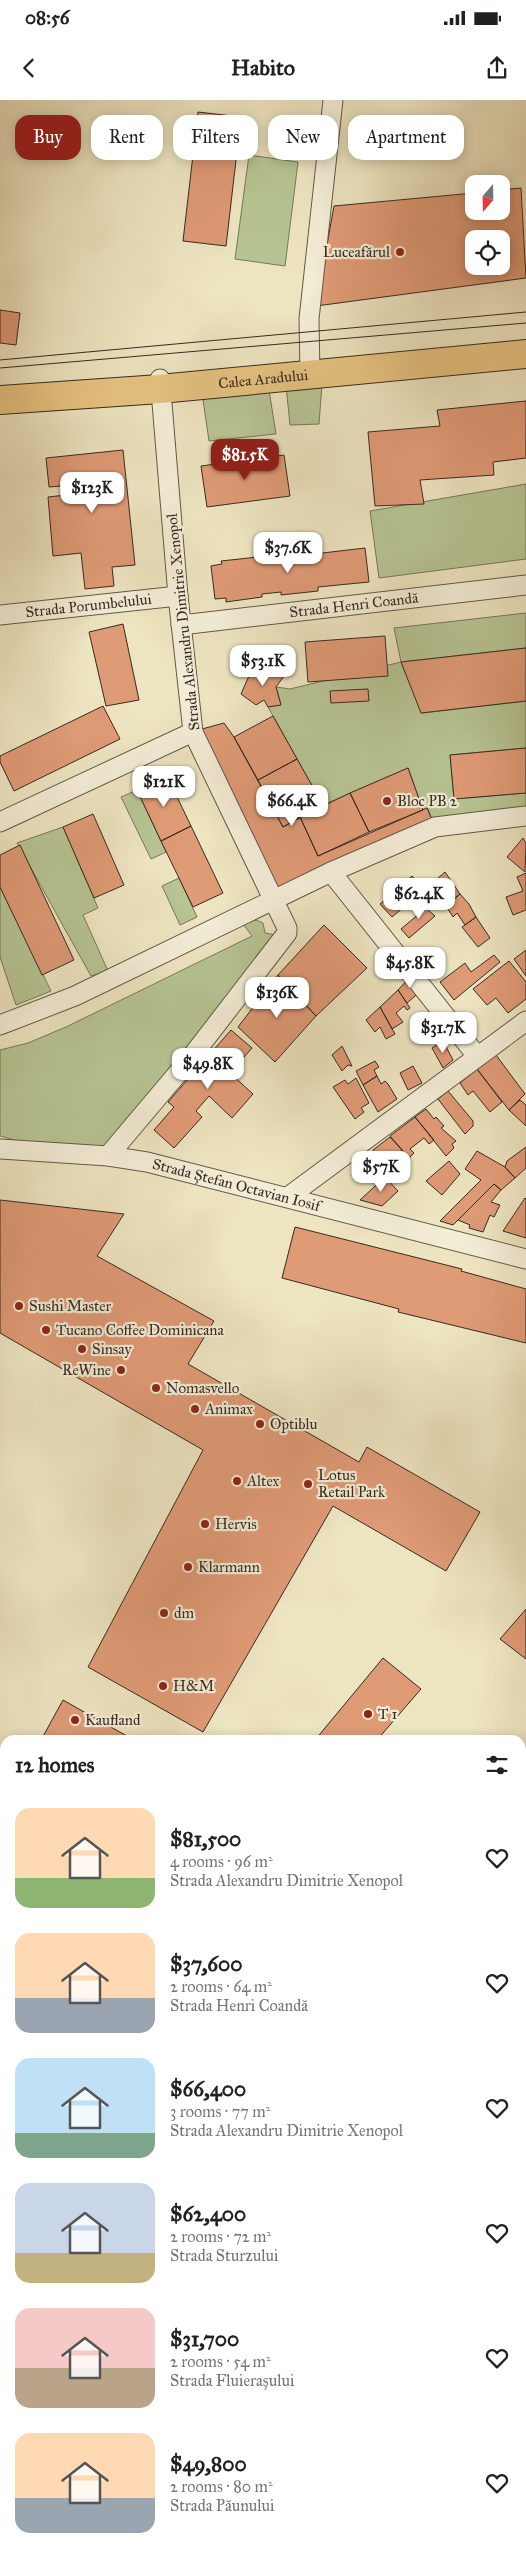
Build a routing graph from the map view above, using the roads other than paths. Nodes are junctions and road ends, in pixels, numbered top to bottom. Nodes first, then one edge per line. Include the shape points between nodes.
1 (333, 100) edge
2 (526, 343) edge
3 (526, 354) edge
4 (309, 369) junction
5 (160, 382) junction
6 (0, 388) edge
7 (0, 400) edge
8 (526, 585) edge
9 (178, 596) junction
10 (0, 615) edge
11 (181, 625) junction
12 (193, 732) junction
13 (526, 816) edge
14 (0, 822) edge
15 (330, 872) junction
16 (272, 900) junction
17 (0, 1025) edge
18 (525, 1025) edge
19 (477, 1056) junction
20 (0, 1149) edge
21 (108, 1156) junction
22 (288, 1197) junction
23 (526, 1259) edge

1 - 4 street via 309,319
2 - 4 main road, Calea Aradului
3 - 4 main road, Calea Aradului
4 - 5 main road, Calea Aradului
5 - 6 main road, Calea Aradului
5 - 7 main road, Calea Aradului
5 - 9 street, Strada Alexandru Dimitrie Xenopol
8 - 11 street, Strada Henri Coandă
9 - 10 street, Strada Porumbelului
9 - 11 street, Strada Alexandru Dimitrie Xenopol
11 - 12 street, Strada Alexandru Dimitrie Xenopol
12 - 14 street
12 - 16 street, Strada Alexandru Dimitrie Xenopol
13 - 15 street via 435,827
15 - 16 street
15 - 19 street
16 - 17 street via 75,996
16 - 21 street, Strada Alexandru Dimitrie Xenopol via 287,928 286,937
18 - 19 street
19 - 22 street
20 - 21 street, Strada Ștefan Octavian Iosif
21 - 22 street, Strada Ștefan Octavian Iosif via 147,1162
22 - 23 street, Strada Ștefan Octavian Iosif

